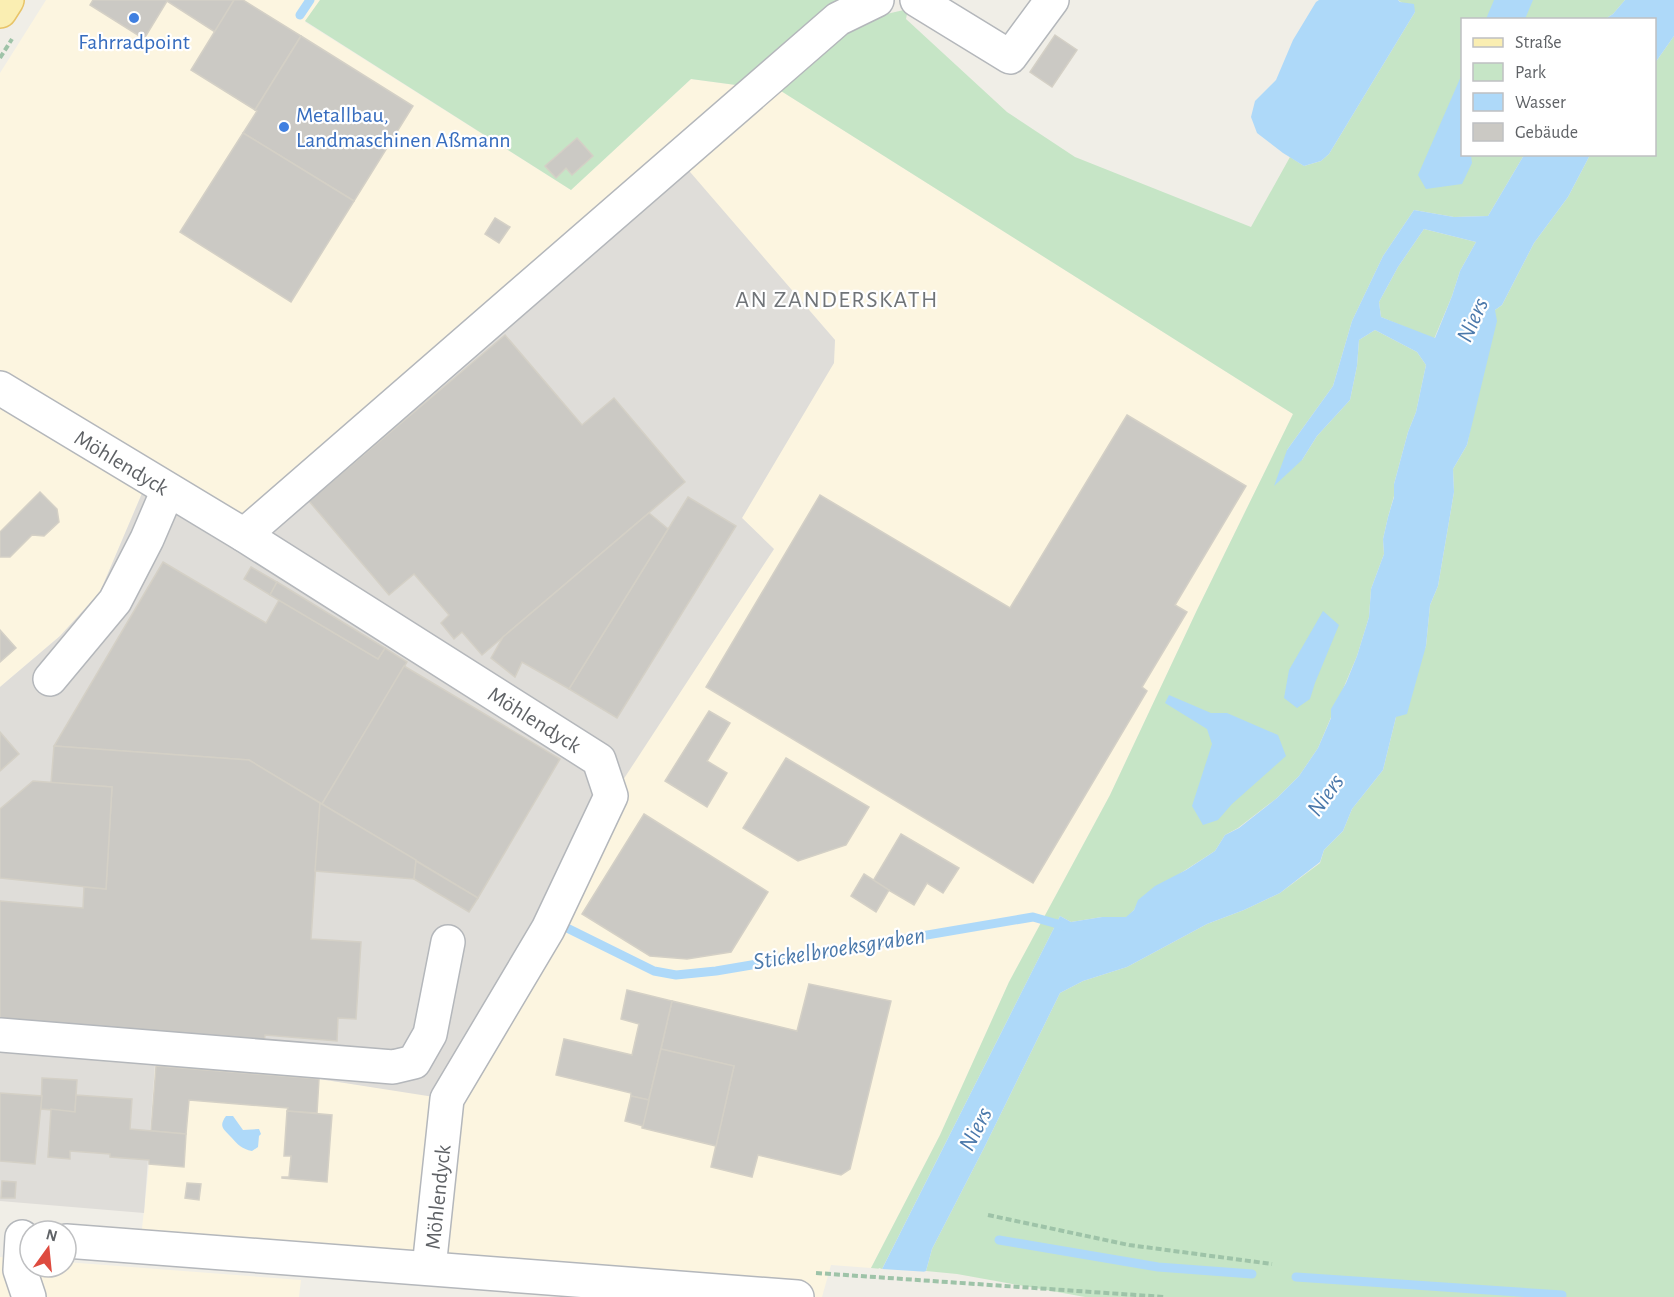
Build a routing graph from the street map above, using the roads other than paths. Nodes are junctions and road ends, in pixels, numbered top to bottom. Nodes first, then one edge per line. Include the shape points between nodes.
1 (7, 0) edge
2 (877, 0) edge
3 (917, 0) edge
4 (1052, 0) edge
5 (0, 11) edge
6 (0, 388) edge
7 (168, 490) junction
8 (244, 535) junction
9 (50, 680) dead end
10 (448, 942) dead end
11 (0, 1035) edge
12 (78, 1242) edge
13 (429, 1268) junction
14 (23, 1279) edge
15 (29, 1297) edge
16 (797, 1297) edge

1 - 5 main road
2 - 8 street via 838,19
3 - 4 street via 1010,57
6 - 7 street, Möhlendyck
7 - 8 street, Möhlendyck
7 - 9 street via 115,601
8 - 13 street, Möhlendyck via 599,760 611,796 548,929 447,1099
10 - 11 street via 430,1034 414,1062 393,1067
12 - 13 street, Möhlendyck
13 - 16 street, Möhlendyck
14 - 15 street

